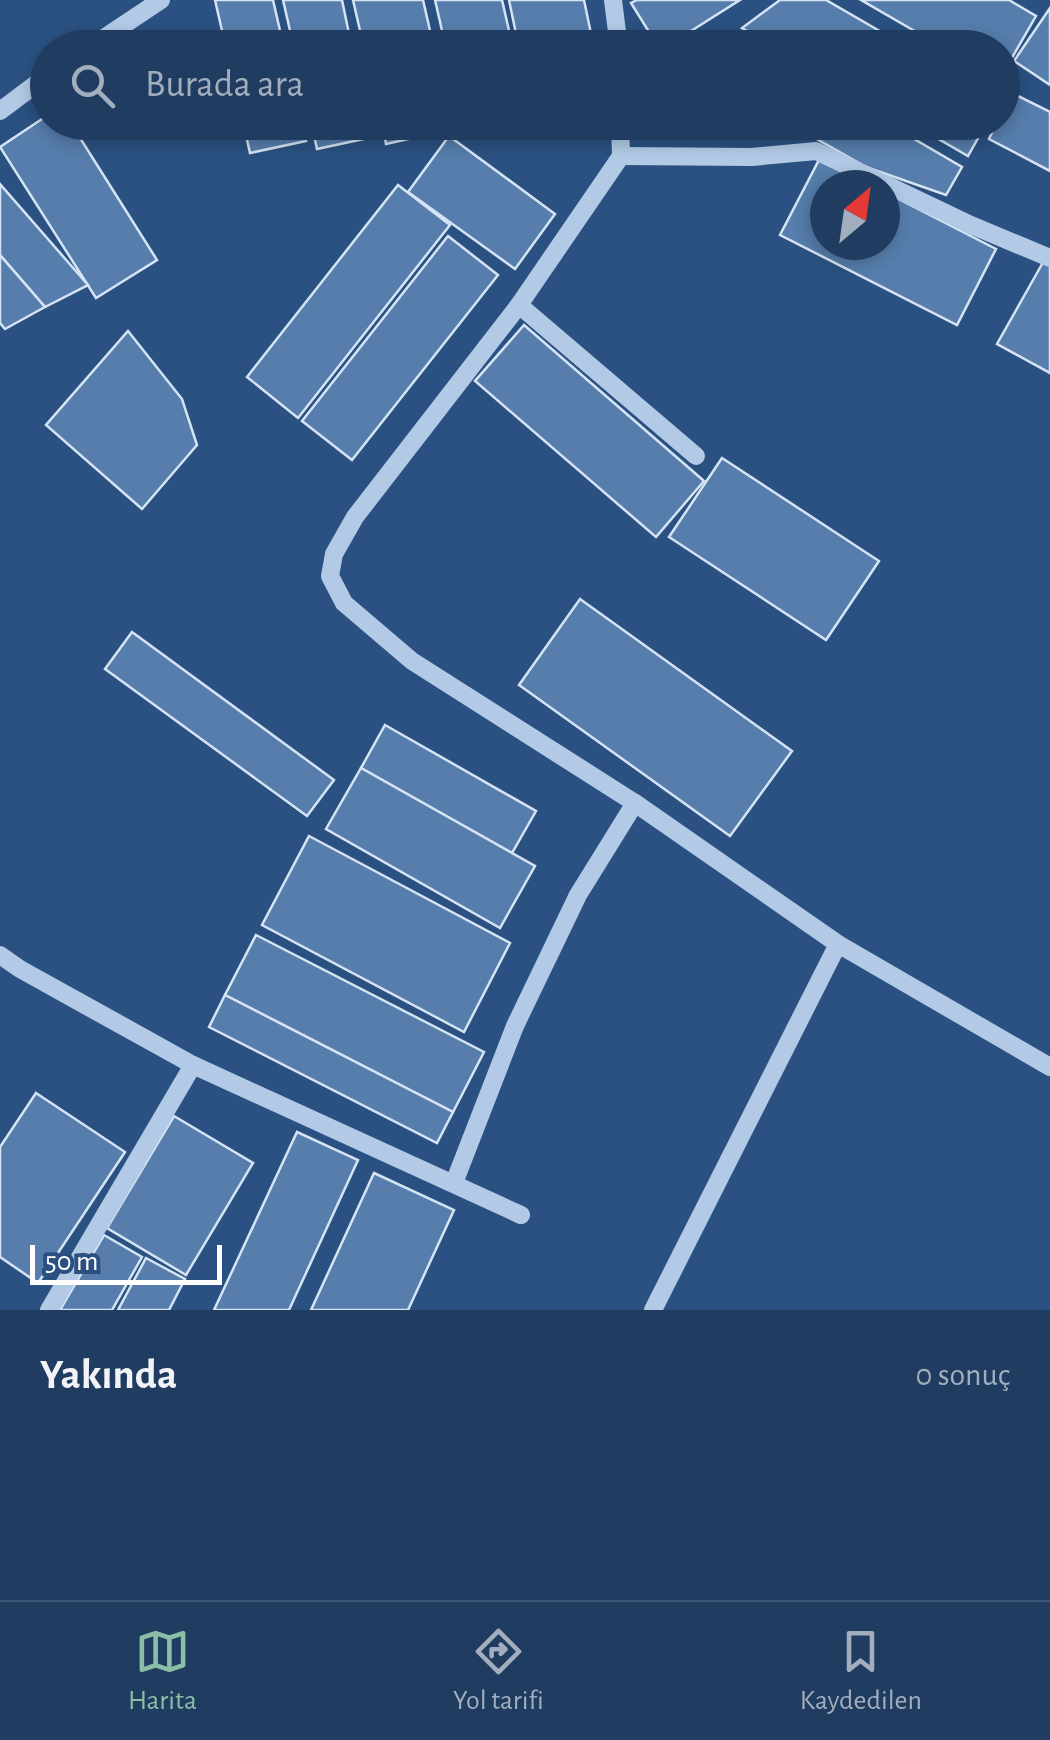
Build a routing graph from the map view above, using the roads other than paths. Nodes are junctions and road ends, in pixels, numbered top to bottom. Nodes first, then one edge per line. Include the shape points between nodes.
1 (161, 0) edge
2 (613, 0) edge
3 (115, 30) edge
4 (617, 30) edge
5 (30, 88) edge
6 (0, 111) edge
7 (621, 140) edge
8 (621, 156) junction
9 (1050, 258) edge
10 (518, 305) junction
11 (696, 456) dead end
12 (635, 803) junction
13 (838, 944) junction
14 (0, 955) edge
15 (193, 1065) junction
16 (1050, 1066) edge
17 (454, 1183) junction
18 (521, 1215) dead end
19 (49, 1310) edge
20 (654, 1310) edge

1 - 3 street
2 - 4 street
5 - 6 street
7 - 8 street
8 - 9 street via 816,151
8 - 10 street
10 - 11 street
10 - 12 street via 355,516 330,576 344,603 412,660
12 - 13 street
12 - 17 street via 578,895 523,1009
13 - 16 street
13 - 20 street
14 - 15 street
15 - 17 street
15 - 19 street
17 - 18 street

